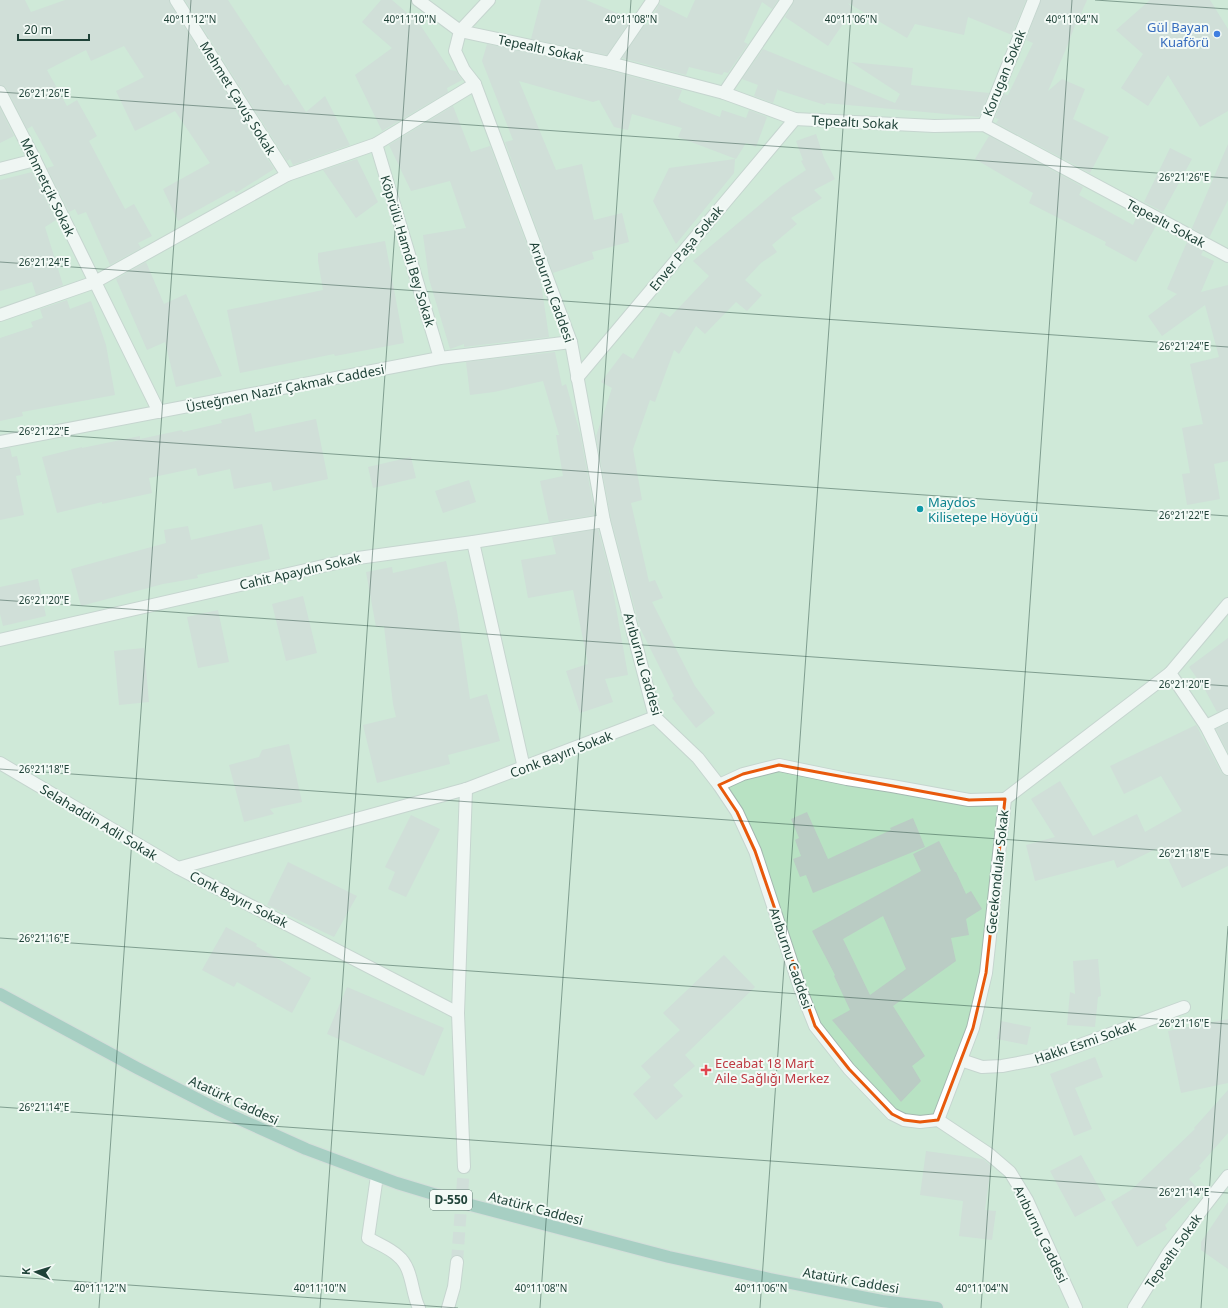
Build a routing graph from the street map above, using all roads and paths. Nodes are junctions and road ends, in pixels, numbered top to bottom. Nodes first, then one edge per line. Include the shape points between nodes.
1 (176, 0) edge
2 (418, 0) edge
3 (489, 0) edge
4 (653, 0) edge
5 (787, 0) edge
6 (1034, 0) edge
7 (460, 31) junction
8 (610, 63) junction
9 (475, 84) junction
10 (0, 92) edge
11 (724, 93) junction
12 (795, 119) junction
13 (984, 124) junction
14 (376, 144) junction
15 (35, 160) junction
16 (0, 170) edge
17 (287, 175) junction
18 (1228, 256) edge
19 (95, 282) junction
20 (0, 315) edge
21 (571, 342) junction
22 (440, 358) junction
23 (577, 378) junction
24 (159, 412) junction
25 (0, 442) edge
26 (604, 521) junction
27 (473, 542) junction
28 (1228, 604) edge
29 (0, 640) edge
30 (1170, 673) junction
31 (1228, 715) edge
32 (655, 717) junction
33 (1206, 726) junction
34 (0, 763) edge
35 (524, 768) junction
36 (1228, 769) edge
37 (719, 785) junction
38 (466, 789) junction
39 (1005, 799) junction
40 (178, 868) junction
41 (0, 994) edge
42 (1184, 1007) dead end
43 (458, 1013) junction
44 (961, 1060) junction
45 (938, 1120) junction
46 (464, 1167) tunnel mouth
47 (377, 1176) junction
48 (1228, 1176) edge
49 (457, 1262) tunnel mouth
50 (419, 1308) edge
51 (448, 1308) edge
52 (937, 1308) edge
53 (1076, 1308) edge
54 (1134, 1308) edge

1 - 17 street, Mehmet Çavuş Sokak
2 - 7 street
3 - 7 street
4 - 8 street
5 - 11 street
6 - 13 street, Korugan Sokak
7 - 8 street, Tepealtı Sokak
7 - 9 street, Arıburnu Caddesi via 455,51 464,70
8 - 11 street, Tepealtı Sokak
9 - 14 street
9 - 21 street, Arıburnu Caddesi
10 - 15 street, Mehmetçik Sokak
11 - 12 street, Tepealtı Sokak
12 - 13 street, Tepealtı Sokak via 934,126
12 - 23 street, Enver Paşa Sokak
13 - 18 street, Tepealtı Sokak
14 - 17 street
14 - 22 street, Köprülü Hamdi Bey Sokak
15 - 16 street
15 - 19 street, Mehmetçik Sokak
17 - 19 street
19 - 20 street
19 - 24 street, Mehmetçik Sokak
21 - 22 street, Üsteğmen Nazif Çakmak Caddesi
21 - 23 street, Arıburnu Caddesi
22 - 24 street, Üsteğmen Nazif Çakmak Caddesi
23 - 26 street, Arıburnu Caddesi
24 - 25 street, Üsteğmen Nazif Çakmak Caddesi
26 - 27 street, Cahit Apaydın Sokak
26 - 32 street, Arıburnu Caddesi
27 - 29 street, Cahit Apaydın Sokak via 358,558
27 - 35 street
28 - 30 street
30 - 33 street
30 - 39 street, Gecekondular Sokak
31 - 33 street
32 - 35 street, Conk Bayırı Sokak
32 - 37 street, Arıburnu Caddesi via 698,758
33 - 36 street
34 - 40 street, Selahaddin Adil Sokak
35 - 38 street, Conk Bayırı Sokak
37 - 39 street via 742,774 779,765 969,800
37 - 45 street, Arıburnu Caddesi via 737,812 755,851 815,1026 849,1068 892,1114 904,1120
38 - 40 street, Conk Bayırı Sokak
38 - 43 street
39 - 44 street, Gecekondular Sokak via 986,972 973,1028
40 - 43 street, Conk Bayırı Sokak
41 - 47 main road, Atatürk Caddesi / D-550 via 217,1109 306,1149
42 - 44 street, Hakkı Esmi Sokak via 1034,1060 982,1067
43 - 46 street
44 - 45 street, Gecekondular Sokak
45 - 53 street, Arıburnu Caddesi via 989,1154 1010,1172 1027,1200
47 - 50 street via 368,1238 404,1262
47 - 52 main road, Atatürk Caddesi / D-550 via 463,1204 669,1257 882,1301
48 - 54 street, Tepealtı Sokak via 1169,1252
49 - 51 street

